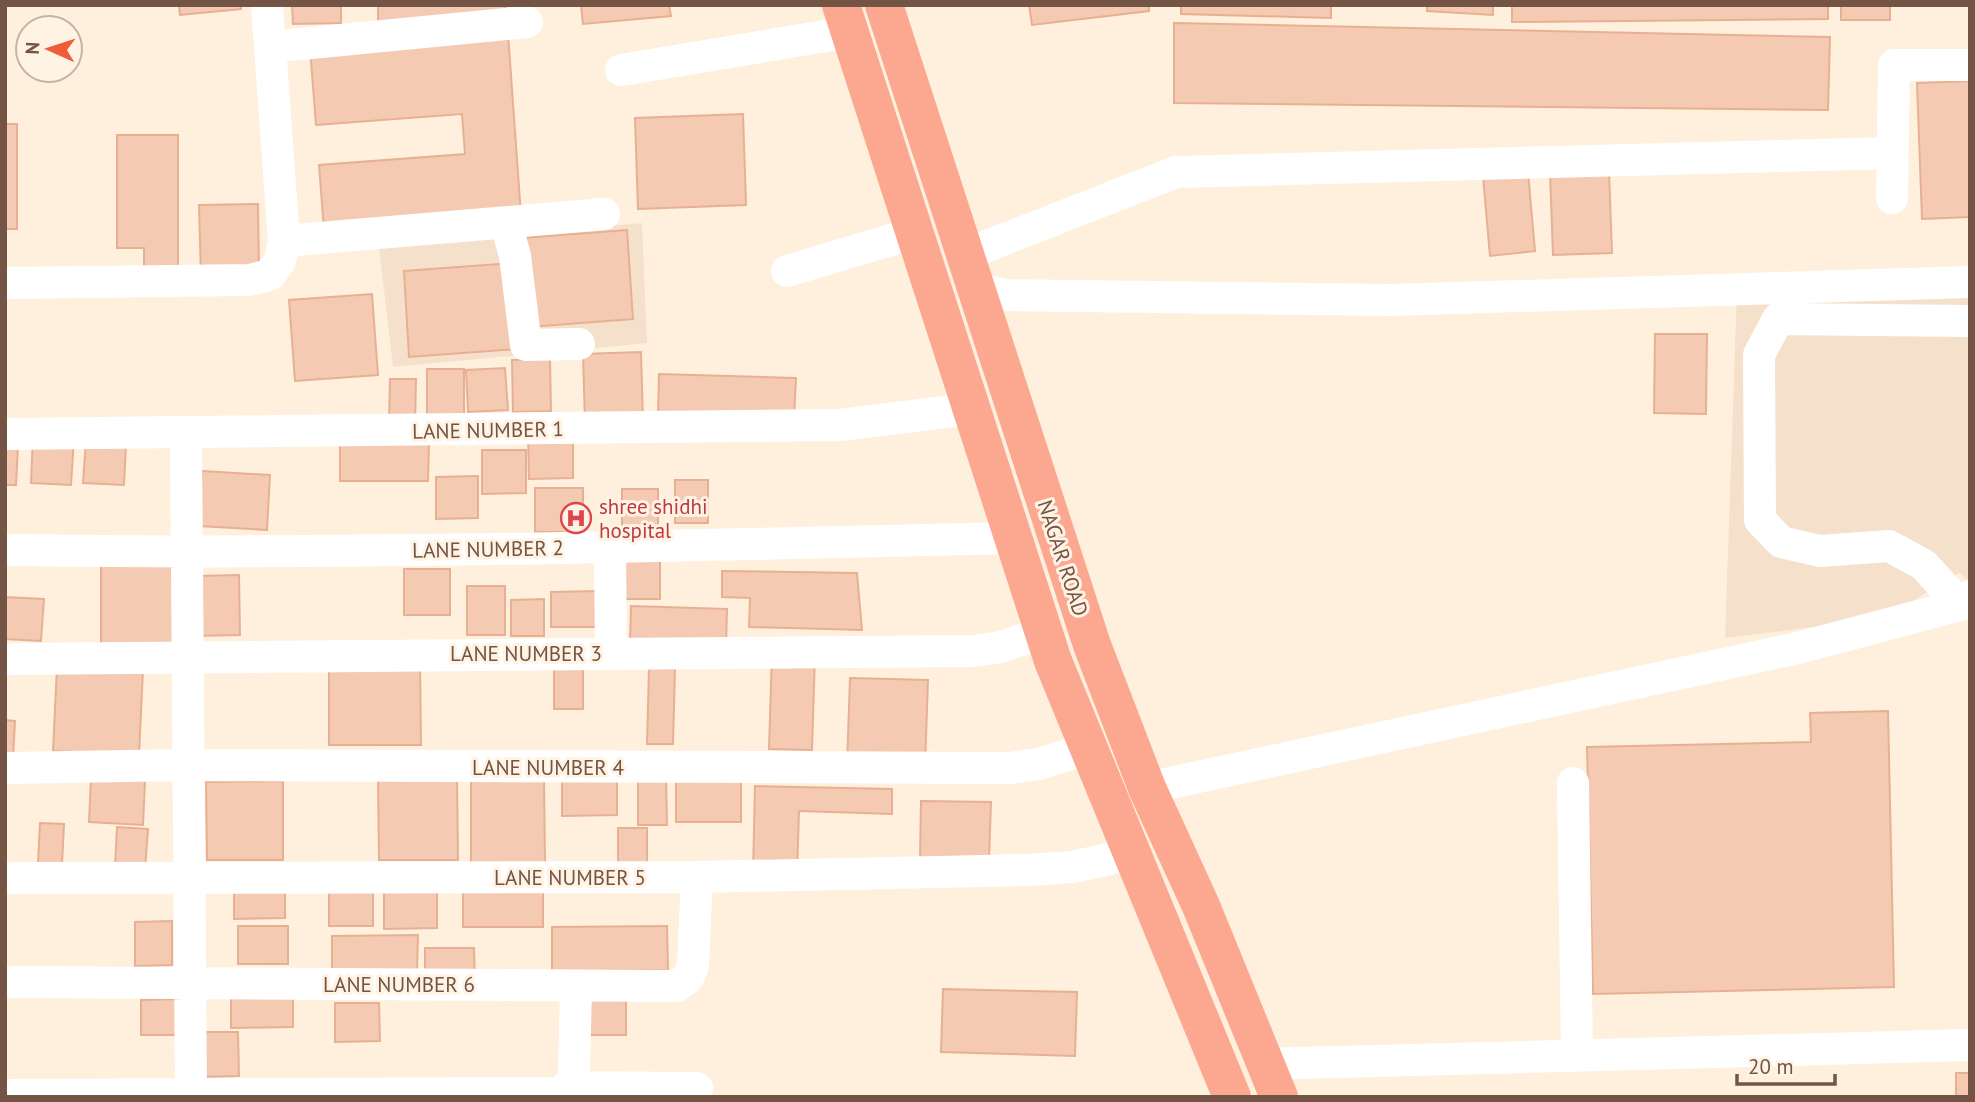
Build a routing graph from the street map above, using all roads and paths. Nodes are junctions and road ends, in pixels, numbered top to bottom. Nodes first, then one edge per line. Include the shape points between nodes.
1 (267, 5) edge
2 (884, 5) edge
3 (845, 19) edge
4 (527, 22) dead end
5 (270, 47) junction
6 (1970, 65) edge
7 (621, 70) dead end
8 (1892, 153) junction
9 (1892, 198) dead end
10 (604, 215) dead end
11 (506, 223) junction
12 (914, 233) junction
13 (285, 241) junction
14 (787, 271) dead end
15 (970, 272) junction
16 (1970, 282) edge
17 (5, 283) edge
18 (1970, 321) edge
19 (579, 344) dead end
20 (970, 409) junction
21 (5, 434) edge
22 (186, 434) junction
23 (1013, 538) junction
24 (610, 547) junction
25 (5, 550) edge
26 (187, 553) junction
27 (1965, 600) edge
28 (1044, 632) junction
29 (611, 653) junction
30 (187, 655) junction
31 (5, 659) edge
32 (1089, 748) junction
33 (189, 765) junction
34 (5, 768) edge
35 (1573, 783) dead end
36 (1147, 788) junction
37 (1132, 854) junction
38 (697, 877) junction
39 (5, 878) edge
40 (189, 878) junction
41 (1200, 906) junction
42 (1160, 922) junction
43 (5, 982) edge
44 (190, 983) junction
45 (576, 986) junction
46 (1970, 1045) edge
47 (1577, 1056) junction
48 (1272, 1080) edge
49 (568, 1087) junction
50 (697, 1088) dead end
51 (5, 1095) edge
52 (191, 1095) edge
53 (1232, 1097) edge

1 - 5 street
2 - 15 highway, NAGAR ROAD
3 - 7 street
3 - 12 highway, NAGAR ROAD
4 - 5 street
5 - 13 street
6 - 8 street via 1894,65
8 - 9 street
8 - 15 street via 1176,172
10 - 11 street
11 - 13 street
11 - 19 street via 515,256 526,345
12 - 14 street
12 - 20 highway, NAGAR ROAD
13 - 17 street via 270,275 249,280
15 - 16 street via 1005,295 1392,300
15 - 36 highway, NAGAR ROAD via 1092,646
18 - 27 street via 1778,319 1759,355 1760,520 1781,542 1820,551 1889,546 1924,565
20 - 22 street, LANE NUMBER 1 via 840,425
20 - 23 highway, NAGAR ROAD
21 - 22 street, LANE NUMBER 1
22 - 26 street
23 - 24 street, LANE NUMBER 2
23 - 28 highway, NAGAR ROAD
24 - 26 street, LANE NUMBER 2
24 - 29 street
25 - 26 street, LANE NUMBER 2
26 - 30 street
27 - 36 street via 1785,651
28 - 29 street, LANE NUMBER 3 via 974,651
28 - 32 highway, NAGAR ROAD
29 - 30 street, LANE NUMBER 3
30 - 31 street, LANE NUMBER 3
30 - 33 street
32 - 33 street, LANE NUMBER 4 via 1010,768
32 - 37 highway, NAGAR ROAD
33 - 34 street, LANE NUMBER 4
33 - 40 street
35 - 47 street
36 - 41 highway, NAGAR ROAD
37 - 38 street, LANE NUMBER 5 via 1072,867 1029,870
37 - 42 highway, NAGAR ROAD
38 - 40 street, LANE NUMBER 5
38 - 45 street, LANE NUMBER 6 via 693,965 688,978 677,986
39 - 40 street, LANE NUMBER 5
40 - 44 street
41 - 42 highway
41 - 48 highway, NAGAR ROAD
42 - 53 highway, NAGAR ROAD
43 - 44 street, LANE NUMBER 6
44 - 45 street, LANE NUMBER 6
44 - 52 street
45 - 49 street via 574,1075
46 - 47 street
47 - 48 street
49 - 50 street
49 - 52 street via 544,1096
51 - 52 street

